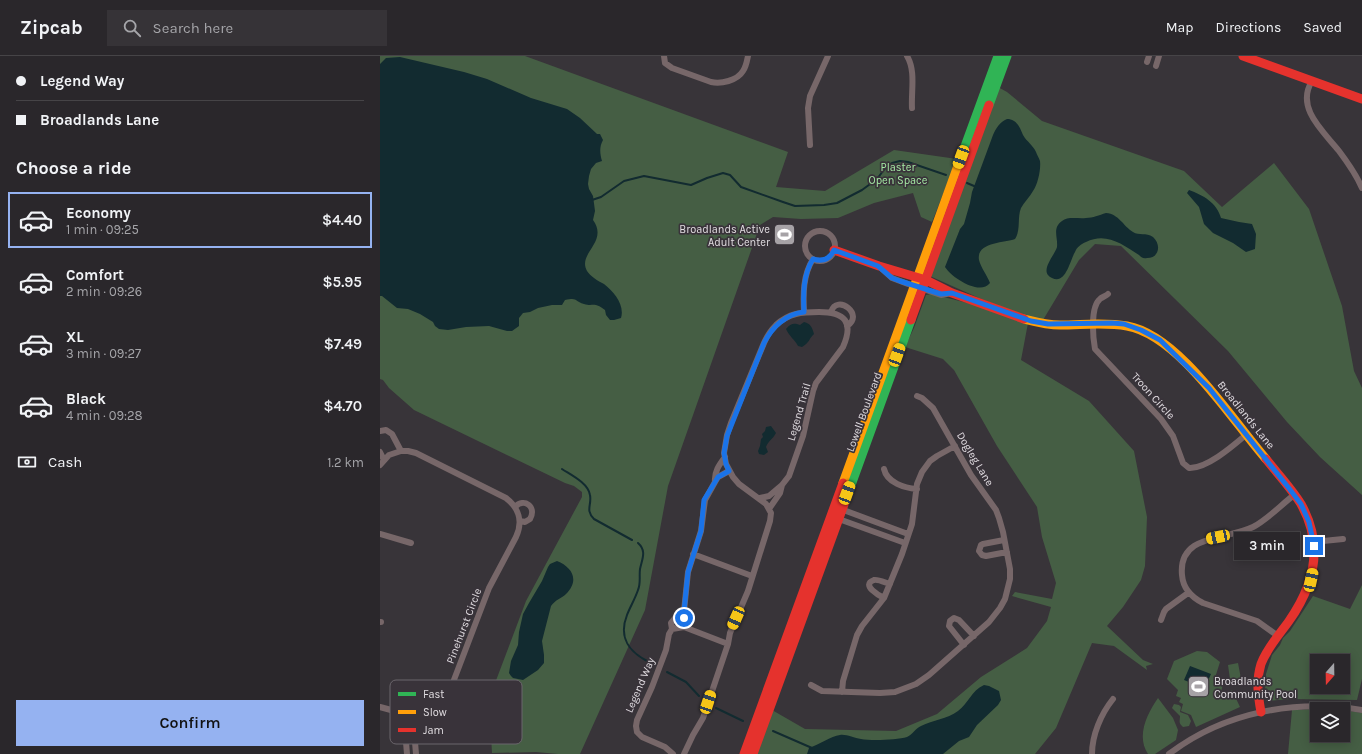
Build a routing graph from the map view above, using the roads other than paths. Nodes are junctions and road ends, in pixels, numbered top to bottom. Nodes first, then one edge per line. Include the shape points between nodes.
1 (664, 56) edge
2 (748, 56) edge
3 (828, 56) edge
4 (907, 56) edge
5 (998, 56) edge
6 (1007, 56) edge
7 (1159, 56) edge
8 (1243, 56) edge
9 (1156, 66) dead end
10 (1312, 81) junction
11 (1362, 99) edge
12 (912, 108) dead end
13 (810, 145) dead end
14 (1362, 188) edge
15 (834, 250) junction
16 (813, 259) junction
17 (919, 283) junction
18 (1108, 294) dead end
19 (804, 312) junction
20 (831, 312) junction
21 (1093, 323) junction
22 (847, 326) junction
23 (917, 396) dead end
24 (380, 431) edge
25 (1247, 434) junction
26 (955, 446) junction
27 (401, 451) junction
28 (380, 452) edge
29 (725, 457) junction
30 (384, 460) junction
31 (1185, 465) junction
32 (380, 466) edge
33 (884, 469) dead end
34 (1180, 470) dead end
35 (729, 471) junction
36 (715, 482) junction
37 (782, 485) junction
38 (917, 489) junction
39 (1294, 495) junction
40 (760, 498) junction
41 (515, 507) junction
42 (769, 509) junction
43 (836, 513) junction
44 (520, 521) junction
45 (380, 534) edge
46 (908, 534) junction
47 (1343, 539) dead end
48 (1004, 540) junction
49 (1313, 542) junction
50 (411, 543) dead end
51 (905, 543) junction
52 (1007, 552) junction
53 (693, 554) junction
54 (752, 576) junction
55 (890, 584) junction
56 (1188, 593) junction
57 (884, 598) junction
58 (684, 611) junction
59 (1161, 620) dead end
60 (684, 627) junction
61 (672, 629) junction
62 (974, 636) junction
63 (1278, 636) junction
64 (728, 644) junction
65 (964, 645) junction
66 (454, 680) edge
67 (811, 685) dead end
68 (842, 692) junction
69 (1113, 700) dead end
70 (380, 707) edge
71 (390, 710) edge
72 (1362, 710) edge
73 (1261, 712) junction
74 (406, 744) edge
75 (415, 744) edge
76 (407, 754) edge
77 (416, 754) edge
78 (672, 754) edge
79 (684, 754) edge
80 (744, 754) edge
81 (753, 754) edge
82 (1092, 754) edge
83 (1169, 754) edge

1 - 2 street via 665,63 672,68 717,83 740,76
3 - 13 street via 810,96
4 - 12 street via 913,69
5 - 17 main road, Lowell Boulevard
6 - 17 main road, Lowell Boulevard
7 - 9 street
8 - 10 main road
10 - 11 main road
10 - 14 street via 1307,94 1309,111 1352,168
15 - 16 street via 826,260
15 - 16 street via 830,235 821,231 812,233 806,239 805,248
15 - 17 main road, Broadlands Lane
16 - 19 street via 804,284
17 - 21 main road, Broadlands Lane via 943,286 952,293 1031,321 1048,324
17 - 43 main road, Lowell Boulevard
18 - 21 street, Troon Circle via 1100,298 1096,305
19 - 20 street, Legend Trail
19 - 29 street via 785,319 768,334 731,423 725,445
20 - 22 street via 843,318
20 - 22 street, Legend Trail via 837,306 847,306 853,318
21 - 25 main road, Broadlands Lane via 1132,326 1160,340 1200,378
21 - 31 street, Troon Circle via 1095,354 1114,368 1167,426
22 - 37 street, Legend Trail via 848,333 843,347 813,391 803,436 789,476
23 - 26 street, Dogleg Lane via 933,408
24 - 27 street via 386,430 392,434
25 - 31 street via 1215,458 1194,468
25 - 39 main road, Broadlands Lane
26 - 38 street via 927,464 919,478
26 - 48 street, Dogleg Lane via 971,475 996,510
27 - 30 street via 394,452
27 - 41 street via 416,453 503,496
28 - 30 street
29 - 35 street
29 - 36 street via 716,471
30 - 32 street
31 - 34 street
33 - 38 street via 890,480
35 - 36 street via 718,477
35 - 40 street via 739,484
36 - 53 street via 704,500 701,531
37 - 40 street, Legend Trail via 769,496
37 - 42 street, Legend Trail via 780,493
38 - 46 street
39 - 49 main road, Broadlands Lane via 1309,522
39 - 56 street via 1253,527 1205,540 1194,546 1186,556 1182,568
40 - 42 street
41 - 44 street
41 - 44 street via 525,503 532,509 530,518 524,522
42 - 54 street via 769,530
43 - 46 street
43 - 51 street
43 - 80 main road, Lowell Boulevard
43 - 81 main road, Lowell Boulevard
44 - 66 street, Pinehurst Circle via 516,537 488,588
45 - 50 street
46 - 51 street
47 - 49 street
48 - 52 street, Dogleg Lane
48 - 52 street via 983,544 979,551 986,556
49 - 63 main road, Broadlands Lane via 1313,569 1306,592
51 - 55 street
52 - 62 street, Dogleg Lane via 1010,579 1005,599 994,617
53 - 54 street
53 - 58 street via 688,572
54 - 64 street
55 - 57 street
55 - 57 street via 876,580 870,584 872,591
56 - 59 street via 1166,609
56 - 63 street via 1203,604 1257,622
57 - 68 street via 857,635 844,675
58 - 60 street
58 - 61 street, Legend Way via 671,623
60 - 61 street
60 - 64 street
61 - 78 street, Legend Way via 652,687 636,720 637,732 642,737 665,747
62 - 65 street, Dogleg Lane
62 - 65 street via 959,620 954,618 950,621 949,626
63 - 73 main road, Broadlands Lane via 1266,652 1259,674
64 - 79 street via 703,718
65 - 68 street, Dogleg Lane via 921,681 902,690 887,693
67 - 68 street, Dogleg Lane via 822,691
69 - 82 street via 1098,725 1092,744
70 - 71 street, Pinehurst Circle
72 - 73 street via 1306,705
73 - 83 street via 1210,729
74 - 76 street
75 - 77 street

